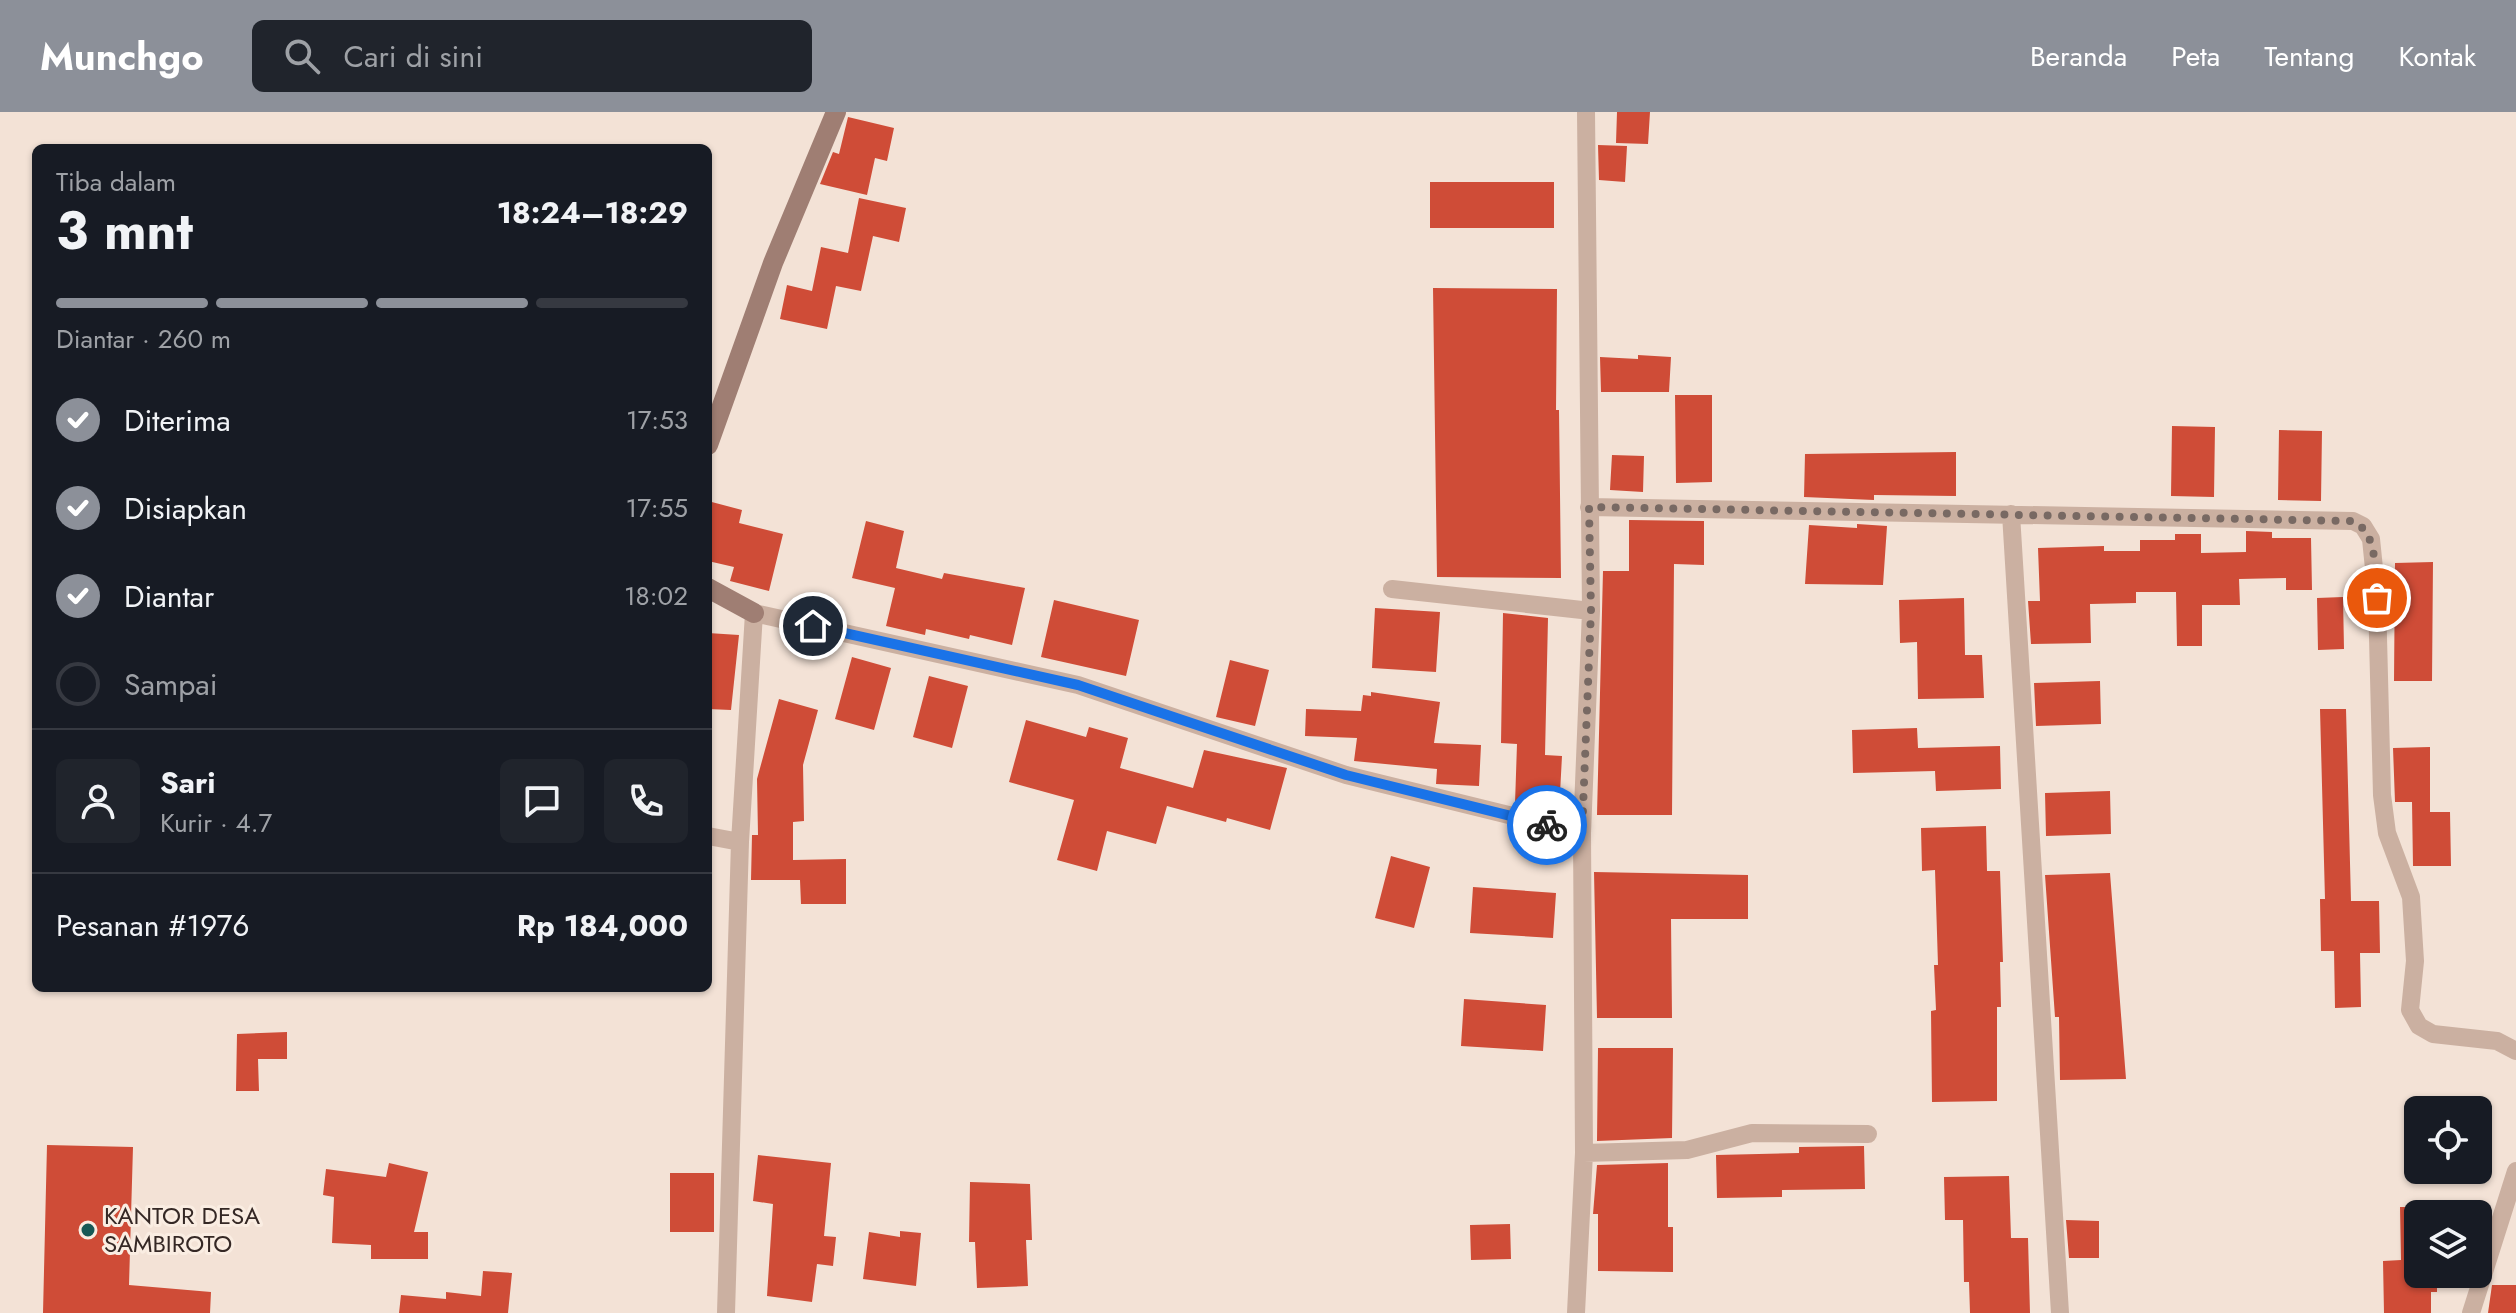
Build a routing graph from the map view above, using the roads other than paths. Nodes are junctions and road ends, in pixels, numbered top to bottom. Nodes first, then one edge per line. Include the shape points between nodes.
1 (836, 112) edge
2 (1586, 112) edge
3 (712, 434) edge
4 (1589, 507) junction
5 (2011, 514) junction
6 (1392, 589) dead end
7 (712, 590) edge
8 (1591, 611) junction
9 (754, 613) junction
10 (1582, 833) junction
11 (712, 837) edge
12 (740, 842) junction
13 (2516, 1051) edge
14 (1868, 1134) dead end
15 (1584, 1153) junction
16 (2516, 1171) edge
17 (726, 1313) edge
18 (1576, 1313) edge
19 (2060, 1313) edge
20 (2471, 1313) edge

1 - 3 street via 773,263
2 - 4 street
4 - 5 street
4 - 8 street
5 - 13 street via 2353,521 2363,526 2371,539 2377,598 2384,816 2411,897 2415,961 2410,1010 2419,1026 2433,1034 2497,1041
5 - 19 street
6 - 8 street
7 - 9 street
8 - 10 street
9 - 10 street via 1078,685 1346,775
9 - 12 street
10 - 15 street
11 - 12 street
12 - 17 street
14 - 15 street via 1752,1133 1687,1150
15 - 18 street
16 - 20 street

